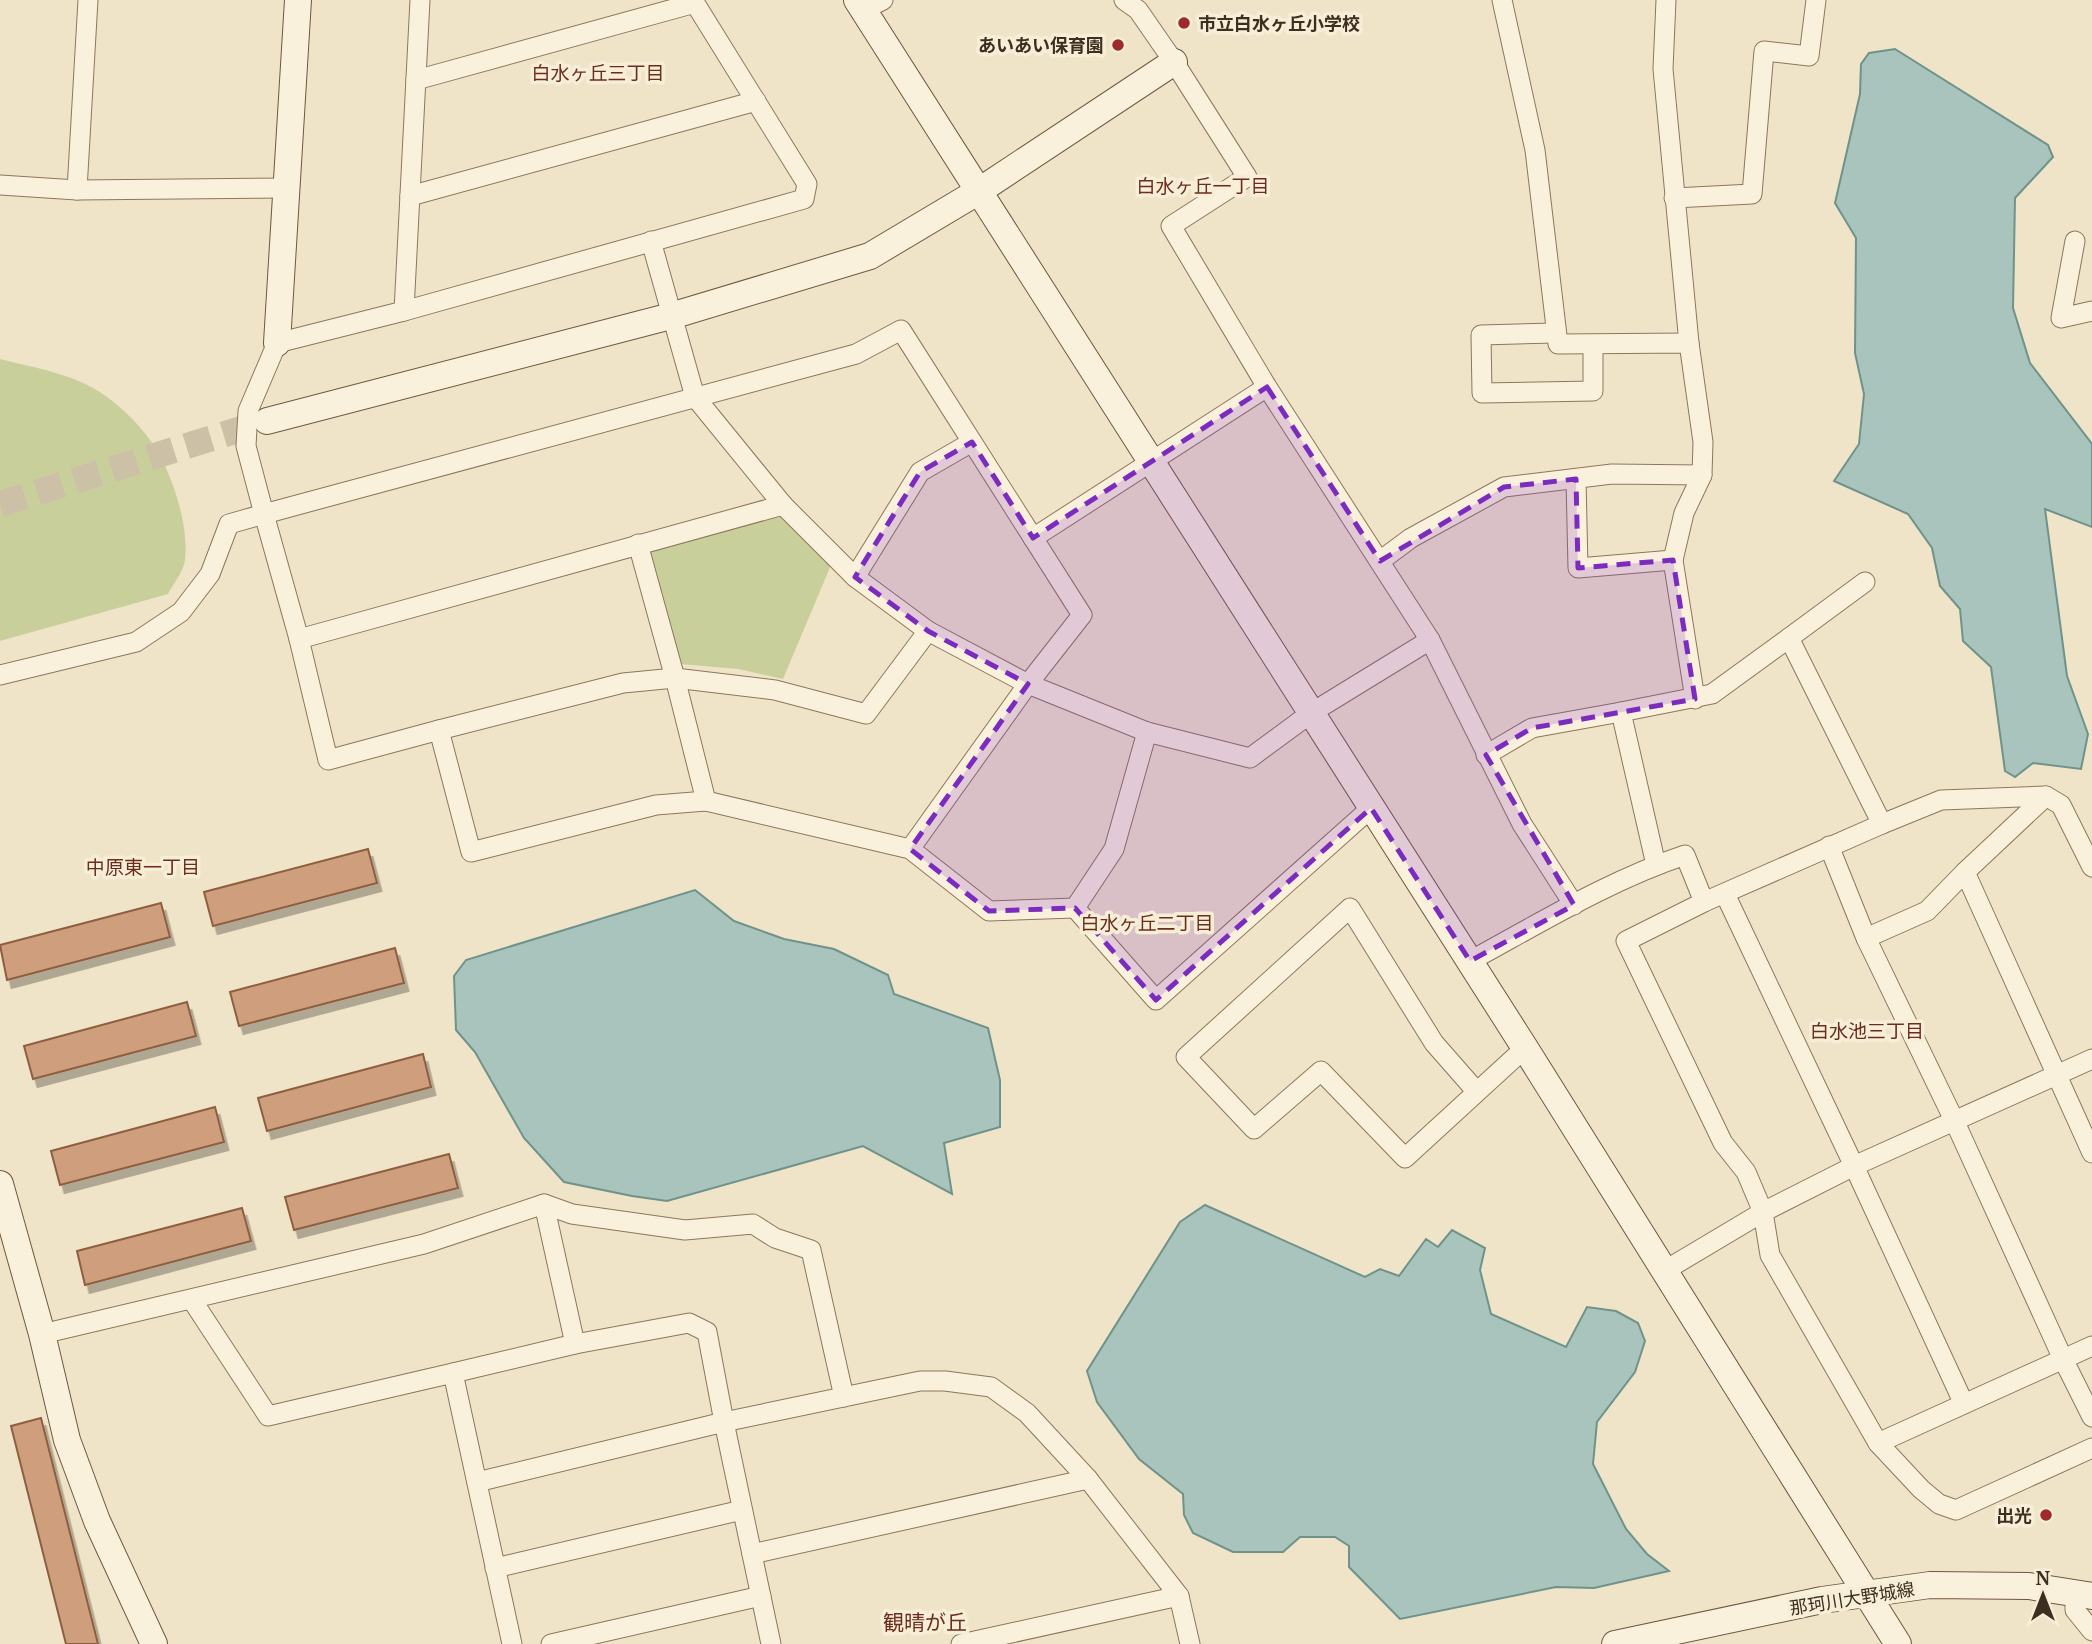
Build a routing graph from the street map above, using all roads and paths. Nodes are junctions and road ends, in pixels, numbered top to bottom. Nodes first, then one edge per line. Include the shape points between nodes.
1 (88, 0) edge
2 (298, 0) edge
3 (420, 0) edge
4 (1124, 0) edge
5 (1502, 0) edge
6 (1666, 0) edge
7 (1816, 0) edge
8 (694, 1) edge
9 (868, 3) edge
10 (1174, 62) junction
11 (416, 80) junction
12 (756, 102) junction
13 (0, 185) edge
14 (288, 188) junction
15 (77, 190) junction
16 (979, 191) junction
17 (410, 196) junction
18 (1674, 198) junction
19 (2075, 241) dead end
20 (651, 242) junction
21 (404, 310) junction
22 (2092, 311) edge
23 (671, 316) junction
24 (1555, 333) junction
25 (277, 343) junction
26 (1689, 343) junction
27 (1593, 345) junction
28 (1267, 387) junction
29 (695, 397) junction
30 (267, 421) tunnel mouth
31 (972, 442) junction
32 (1151, 462) junction
33 (1702, 475) junction
34 (1576, 479) junction
35 (783, 505) junction
36 (264, 514) junction
37 (1033, 538) junction
38 (638, 544) junction
39 (1674, 560) junction
40 (1380, 561) junction
41 (855, 577) junction
42 (1866, 582) dead end
43 (928, 631) junction
44 (1789, 638) junction
45 (299, 639) junction
46 (1430, 640) junction
47 (0, 675) edge
48 (675, 678) junction
49 (1028, 684) junction
50 (1695, 699) junction
51 (1621, 712) junction
52 (1311, 713) junction
53 (439, 730) junction
54 (1147, 732) junction
55 (1486, 755) junction
56 (2046, 796) junction
57 (706, 801) junction
58 (1371, 808) junction
59 (1882, 824) junction
60 (1829, 846) junction
61 (910, 849) junction
62 (1656, 865) junction
63 (2092, 867) edge
64 (1965, 872) junction
65 (1725, 894) junction
66 (1704, 902) junction
67 (1574, 905) junction
68 (1075, 908) junction
69 (1866, 938) junction
70 (1470, 961) junction
71 (1525, 1048) junction
72 (2092, 1059) edge
73 (2056, 1076) junction
74 (1477, 1092) junction
75 (1954, 1120) junction
76 (2092, 1153) edge
77 (1854, 1166) junction
78 (0, 1184) edge
79 (544, 1204) junction
80 (1763, 1212) junction
81 (1664, 1270) junction
82 (192, 1300) junction
83 (42, 1334) junction
84 (575, 1345) junction
85 (2092, 1346) edge
86 (2063, 1359) junction
87 (453, 1373) junction
88 (844, 1397) junction
89 (1964, 1404) junction
90 (2092, 1417) edge
91 (724, 1422) junction
92 (1878, 1443) junction
93 (2092, 1448) edge
94 (1088, 1479) junction
95 (477, 1482) junction
96 (742, 1510) junction
97 (752, 1554) junction
98 (495, 1568) junction
99 (2083, 1594) edge
100 (1867, 1595) junction
101 (761, 1596) junction
102 (1179, 1596) junction
103 (2092, 1631) edge
104 (154, 1644) edge
105 (512, 1644) edge
106 (551, 1644) edge
107 (771, 1644) edge
108 (961, 1644) edge
109 (1190, 1644) edge
110 (1615, 1644) edge
111 (1898, 1644) edge

1 - 15 street
2 - 14 street
3 - 11 street
4 - 10 street via 1138,10
5 - 24 street via 1535,150
6 - 18 street via 1663,69
7 - 18 street via 1809,56 1764,51 1752,194
8 - 11 street
8 - 12 street
9 - 16 street
10 - 16 street
10 - 28 street via 1247,177 1171,226
11 - 17 street
12 - 17 street
12 - 20 street via 807,184 804,199
13 - 15 street
14 - 15 street
14 - 25 street
16 - 23 street via 870,256
16 - 32 street
17 - 21 street
18 - 26 street
19 - 22 street via 2061,318
20 - 21 street
20 - 23 street
21 - 25 street
23 - 29 street
23 - 30 street
24 - 27 street via 1558,344
24 - 27 street via 1481,335 1482,393 1593,391
25 - 36 street via 248,411 246,446
26 - 27 street
26 - 33 street via 1703,442
28 - 32 street
28 - 40 street
29 - 31 street via 856,354 901,330
29 - 35 street
29 - 36 street
31 - 37 street
31 - 41 street via 920,472
32 - 37 street
32 - 52 street
33 - 34 street via 1612,474
33 - 39 street via 1685,513
34 - 39 street via 1578,568
34 - 40 street via 1504,487 1410,538
35 - 38 street
35 - 41 street
36 - 45 street
36 - 47 street via 229,524 210,574 181,612 135,642
37 - 49 street via 1082,615
38 - 45 street
38 - 48 street
39 - 50 street
40 - 46 street
41 - 43 street
42 - 44 street
43 - 48 street via 866,714 775,690
43 - 49 street
44 - 50 street via 1712,694
44 - 59 street
45 - 53 street via 328,760
46 - 52 street
46 - 55 street
48 - 53 street via 623,683
48 - 57 street
49 - 54 street
49 - 61 street
50 - 51 street
51 - 55 street via 1532,728
51 - 62 street
52 - 54 street via 1250,758
52 - 58 street
53 - 57 street via 471,852 656,805
54 - 68 street via 1114,849
55 - 67 street via 1522,824
56 - 59 street via 1941,800
56 - 63 street via 2061,805
56 - 64 street
57 - 61 street
58 - 68 street via 1156,1000
58 - 70 street
59 - 60 street
60 - 65 street
60 - 69 street
61 - 68 street via 989,911
62 - 66 street via 1685,855
62 - 67 street
64 - 69 street via 1927,911
64 - 73 street
65 - 66 street
65 - 77 street
66 - 80 street via 1626,941 1723,1143 1746,1172
67 - 70 street
69 - 75 street
70 - 71 street
71 - 74 street
71 - 81 street
72 - 73 street
73 - 75 street
73 - 76 street
74 - 74 street via 1405,1158 1321,1071 1254,1129 1186,1058 1350,908 1434,1043
75 - 77 street
75 - 86 street
77 - 80 street
77 - 89 street
78 - 83 street
79 - 82 street via 424,1244
79 - 84 street
79 - 88 street via 572,1214 685,1230 753,1224 775,1238 811,1250
80 - 81 street
80 - 92 street via 1770,1255
81 - 100 street
82 - 83 street
82 - 87 street via 268,1416
83 - 104 street via 67,1440 97,1521
84 - 87 street
84 - 91 street via 689,1323 707,1332
85 - 86 street
86 - 89 street
86 - 90 street
87 - 95 street
88 - 91 street
88 - 94 street via 920,1381 991,1387 1027,1413
89 - 92 street
91 - 95 street
91 - 96 street
92 - 93 street via 1921,1489 1956,1510
94 - 97 street
94 - 102 street
95 - 98 street
96 - 97 street
96 - 98 street
97 - 101 street
98 - 105 street
99 - 100 street, 那珂川大野城線 via 2029,1586 1930,1585
99 - 103 street via 2075,1610
100 - 110 street, 那珂川大野城線 via 1822,1600
100 - 111 street
101 - 106 street
101 - 107 street
102 - 108 street
102 - 109 street

